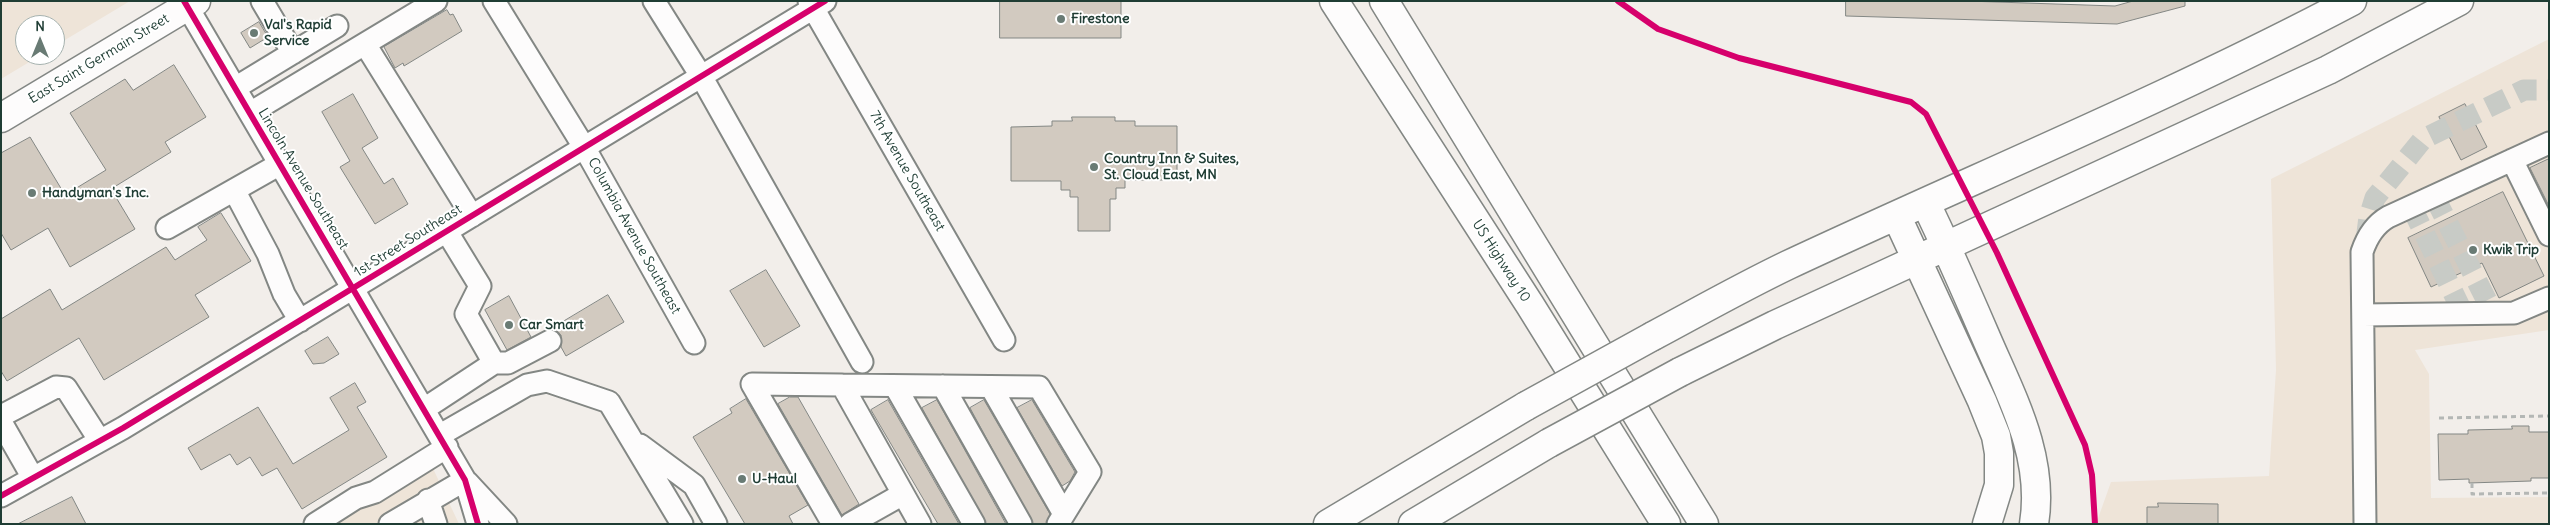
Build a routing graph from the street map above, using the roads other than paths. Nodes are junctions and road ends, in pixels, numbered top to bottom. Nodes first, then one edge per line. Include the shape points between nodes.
1 (262, 1) edge
2 (436, 1) edge
3 (494, 1) edge
4 (654, 1) edge
5 (1334, 1) edge
6 (1384, 1) edge
7 (2352, 1) edge
8 (2459, 1) edge
9 (189, 3) edge
10 (816, 4) edge
11 (337, 26) dead end
12 (365, 44) junction
13 (293, 53) junction
14 (701, 76) junction
15 (235, 88) junction
16 (250, 114) junction
17 (1, 118) edge
18 (2549, 143) edge
19 (584, 147) junction
20 (2512, 160) junction
21 (280, 164) junction
22 (234, 190) junction
23 (1926, 204) junction
24 (472, 216) junction
25 (1897, 216) junction
26 (166, 228) dead end
27 (446, 232) junction
28 (2549, 235) edge
29 (1947, 247) junction
30 (1918, 260) junction
31 (354, 289) junction
32 (2549, 298) edge
33 (2363, 316) junction
34 (300, 321) junction
35 (550, 340) dead end
36 (1004, 340) dead end
37 (694, 343) dead end
38 (862, 362) dead end
39 (494, 363) junction
40 (842, 385) junction
41 (895, 386) junction
42 (943, 386) junction
43 (991, 387) junction
44 (1621, 388) junction
45 (424, 409) junction
46 (1, 416) edge
47 (1, 422) edge
48 (1613, 439) junction
49 (100, 441) junction
50 (444, 441) junction
51 (634, 444) junction
52 (33, 478) junction
53 (465, 480) junction
54 (903, 494) junction
55 (1, 496) edge
56 (428, 500) junction
57 (1061, 519) edge
58 (315, 524) edge
59 (390, 524) edge
60 (436, 524) edge
61 (478, 524) edge
62 (506, 524) edge
63 (682, 524) edge
64 (697, 524) edge
65 (716, 524) edge
66 (833, 524) edge
67 (850, 524) edge
68 (920, 524) edge
69 (974, 524) edge
70 (1021, 524) edge
71 (1328, 524) edge
72 (1413, 524) edge
73 (1655, 524) edge
74 (1666, 524) edge
75 (1704, 524) edge
76 (1722, 524) edge
77 (1987, 524) edge
78 (2034, 524) edge
79 (2365, 524) edge

1 - 13 street
2 - 12 street
3 - 19 street, Columbia Avenue Southeast
4 - 14 street
5 - 48 main road, US Highway 10
6 - 44 main road
7 - 23 main road via 2276,41
8 - 29 main road via 2328,70
9 - 15 street, Lincoln Avenue Southeast
9 - 17 main road, East Saint Germain Street
10 - 14 street, 1st Street Southeast
10 - 36 street, 7th Avenue Southeast
11 - 13 street
12 - 16 street
12 - 24 street
13 - 15 street
14 - 19 street, 1st Street Southeast
14 - 38 street
15 - 16 street, Lincoln Avenue Southeast
16 - 21 street, Lincoln Avenue Southeast
18 - 20 street
19 - 24 street, 1st Street Southeast
19 - 37 street, Columbia Avenue Southeast
20 - 28 street
20 - 33 street via 2380,221 2362,252
21 - 22 street
21 - 31 street, Lincoln Avenue Southeast
22 - 26 street
22 - 34 street
23 - 25 main road
23 - 29 main road
24 - 27 street, 1st Street Southeast
25 - 30 main road
25 - 71 main road, bridge via 1787,266 1653,336 1526,406
27 - 31 street, 1st Street Southeast
27 - 39 street via 480,286 466,314
29 - 30 main road
29 - 78 main road via 2008,385 2032,451 2036,482
30 - 72 main road, bridge via 1680,372 1549,443
30 - 77 main road via 1996,436 1999,485
31 - 34 street, 1st Street Southeast
31 - 45 street, Lincoln Avenue Southeast
32 - 33 street via 2514,313
33 - 79 street
34 - 49 street, 1st Street Southeast
35 - 39 street via 508,363
39 - 45 street
40 - 41 street
40 - 54 street
40 - 66 street via 752,384
41 - 42 street
41 - 69 street
42 - 43 street
42 - 70 street
43 - 57 street
43 - 57 street via 1039,387 1090,472
44 - 75 main road
44 - 76 main road
45 - 50 street, Lincoln Avenue Southeast
46 - 49 street via 56,387 66,388
47 - 52 street
48 - 73 main road
48 - 74 main road, US Highway 10
49 - 52 street, 1st Street Southeast
50 - 51 street via 527,384 547,381 608,402
50 - 53 street, Lincoln Avenue Southeast
50 - 58 street via 375,492 356,498
51 - 63 street
51 - 64 street via 663,469
51 - 65 street via 694,485
52 - 55 street, 1st Street Southeast
53 - 56 street
53 - 61 street, Lincoln Avenue Southeast
53 - 62 street, Lincoln Avenue Southeast
54 - 67 street
54 - 68 street
56 - 59 street
56 - 60 street

